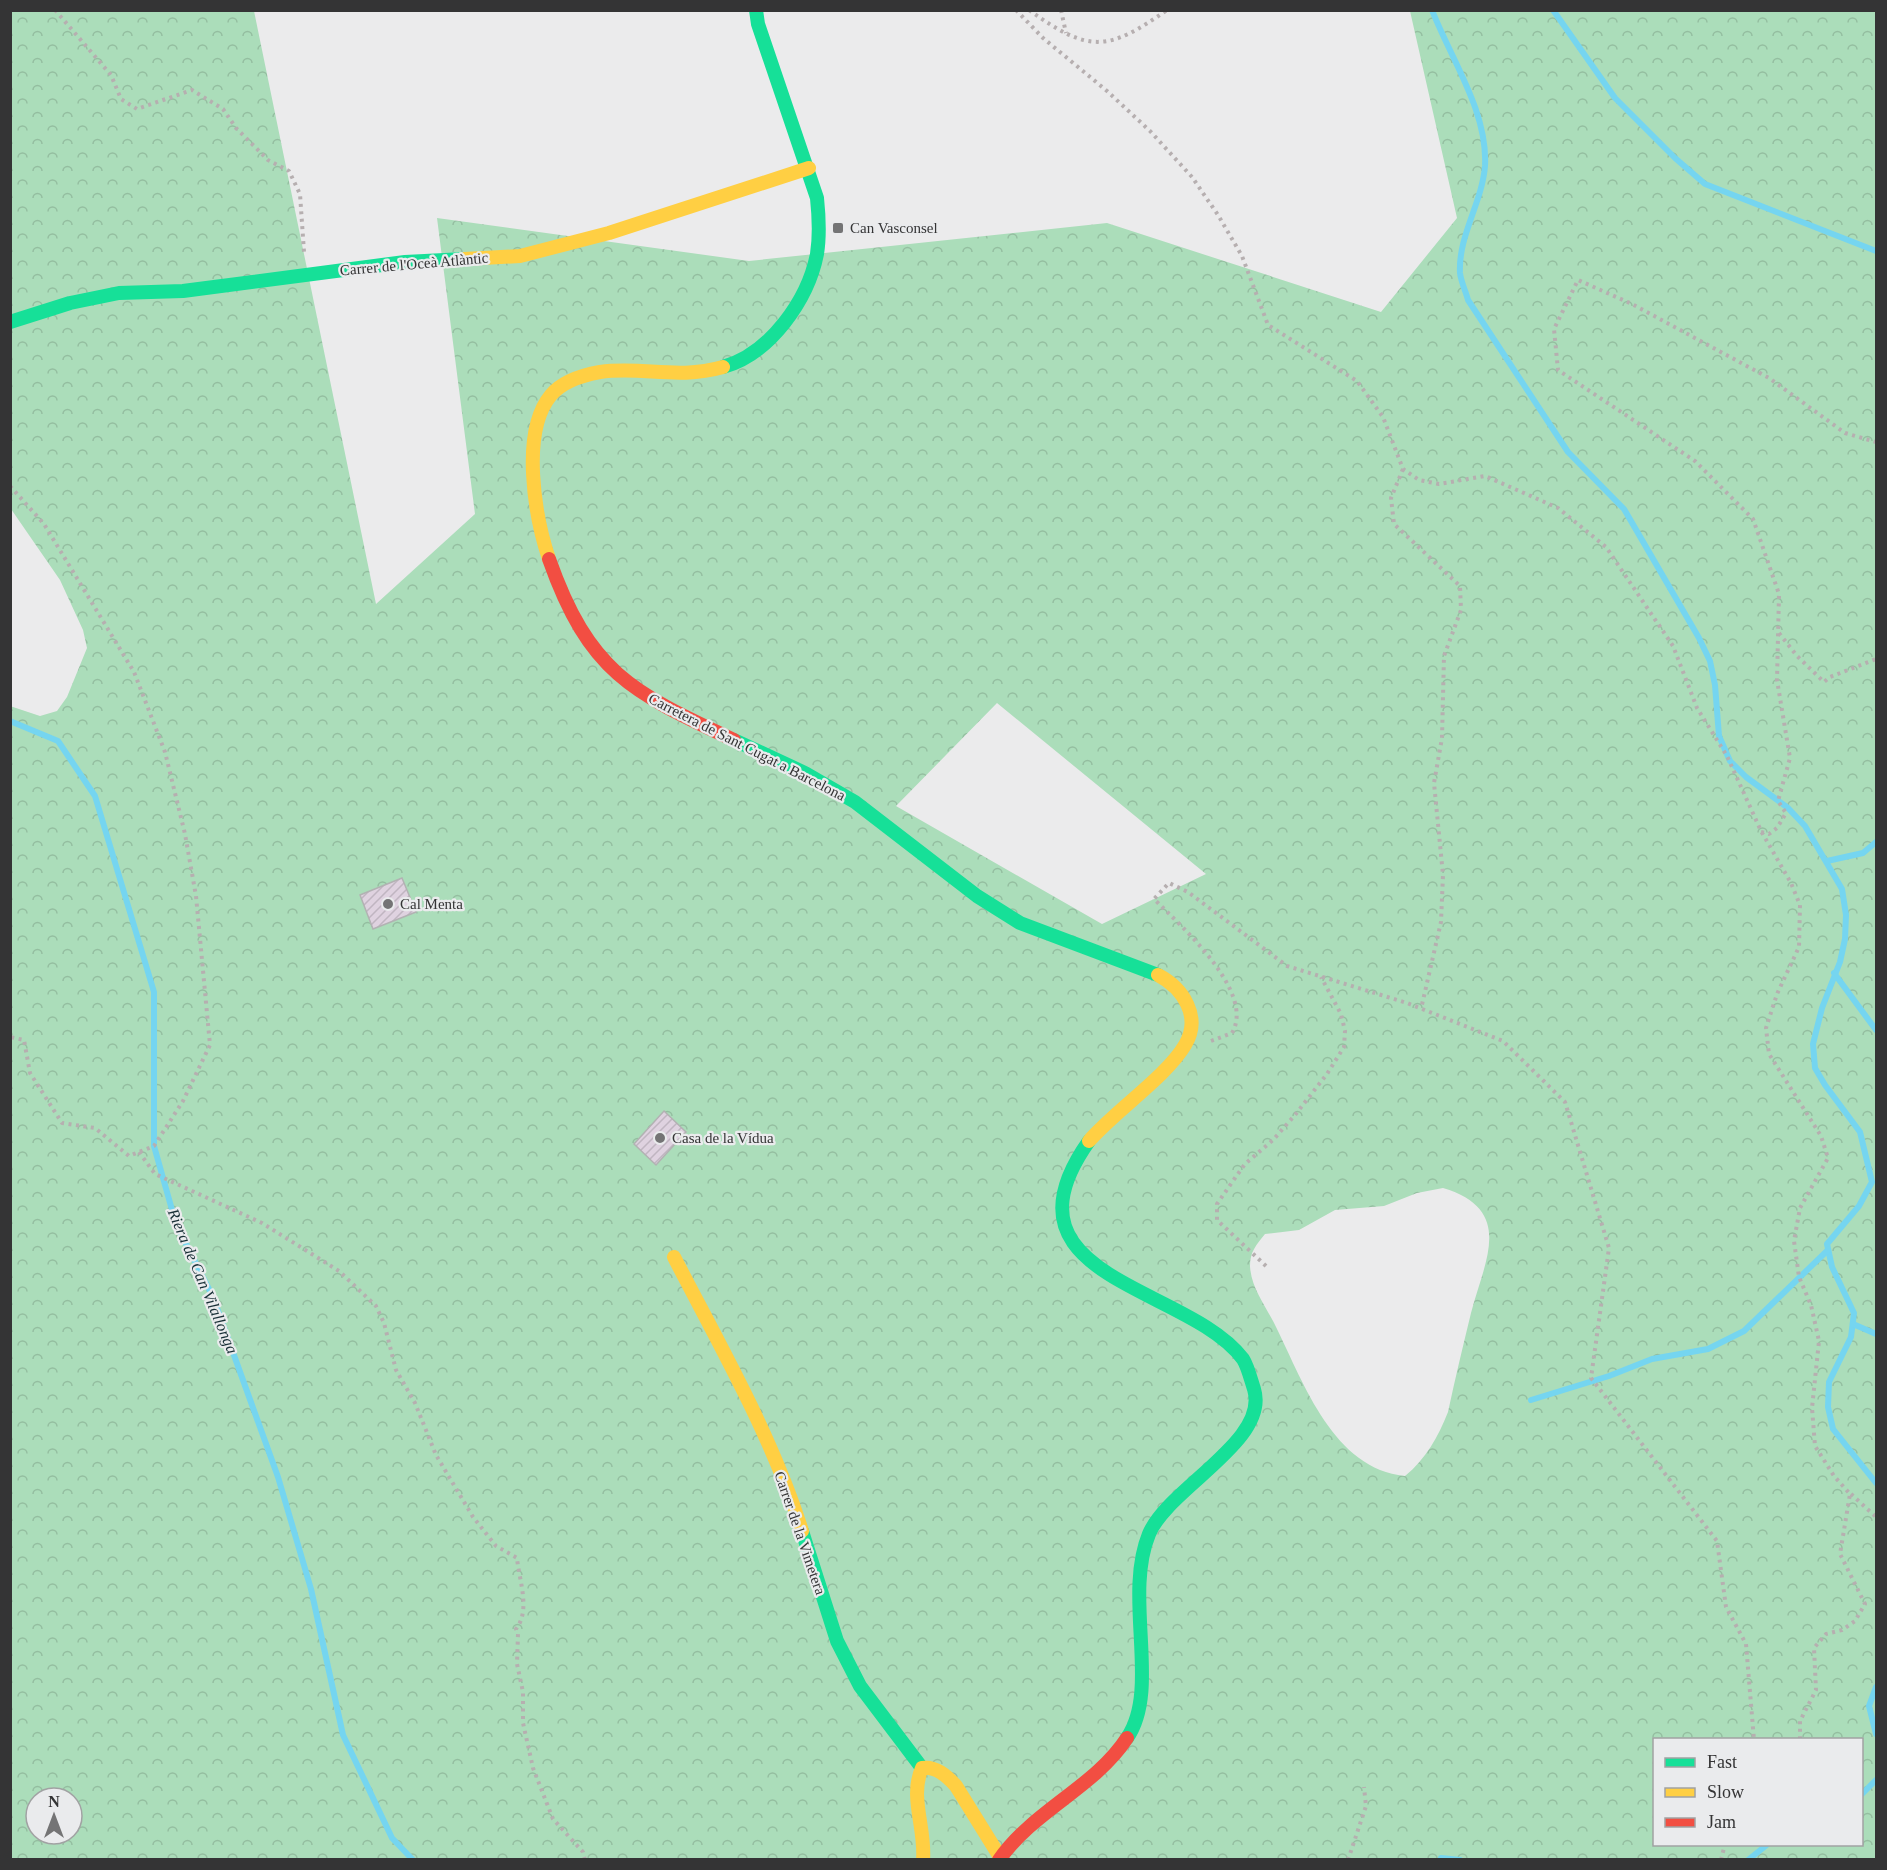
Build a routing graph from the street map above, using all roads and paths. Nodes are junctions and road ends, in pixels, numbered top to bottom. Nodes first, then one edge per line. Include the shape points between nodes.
1 (56, 10) edge
2 (756, 10) edge
3 (1016, 10) edge
4 (1029, 10) edge
5 (1061, 10) edge
6 (1167, 10) edge
7 (1066, 33) junction
8 (809, 168) junction
9 (305, 274) junction
10 (10, 322) edge
11 (1876, 442) edge
12 (1403, 469) junction
13 (10, 486) edge
14 (1778, 631) junction
15 (1876, 658) edge
16 (1761, 831) junction
17 (1320, 976) junction
18 (1421, 1009) junction
19 (1190, 1035) junction
20 (10, 1037) edge
21 (139, 1152) junction
22 (674, 1257) dead end
23 (1266, 1266) dead end
24 (1850, 1494) junction
25 (1876, 1517) edge
26 (1754, 1738) edge
27 (1800, 1738) edge
28 (922, 1768) junction
29 (1364, 1787) dead end
30 (999, 1858) edge
31 (585, 1860) edge
32 (923, 1860) edge
33 (1348, 1860) edge

1 - 9 path via 111,75 121,99 137,109 192,90 224,109 236,129 268,160 289,171 300,194
2 - 8 main road, Carretera de Sant Cugat a Barcelona
3 - 12 path via 1150,131 1192,177 1242,256 1268,325 1357,381 1383,417
4 - 7 path
5 - 7 path
6 - 7 path via 1113,42 1092,43
8 - 9 main road, Carrer de l'Oceà Atlàntic via 609,233 520,256 405,262
8 - 19 main road, Carretera de Sant Cugat a Barcelona via 820,212 816,261 799,300 766,341 735,363 700,373 619,369 583,375 559,386 545,403 534,452 536,495 554,577 593,650 626,684 658,704 811,776 858,803 996,910 1036,931 1170,981 1185,997 1191,1011
9 - 10 main road, Carrer de l'Oceà Atlàntic via 183,291 119,293
11 - 14 path via 1845,433 1769,378 1632,304 1578,280 1554,329 1558,370 1695,460 1753,519 1779,594
12 - 16 path via 1419,480 1439,484 1485,476 1558,508 1606,547 1673,646 1697,708 1727,756
12 - 18 path via 1391,498 1394,524 1460,586 1461,610 1444,656 1442,738 1434,783 1443,875 1441,922
13 - 21 path via 44,524 134,672 165,752 196,896 210,1045 183,1101 154,1146
14 - 15 path via 1824,682
14 - 16 path via 1777,680 1790,758 1778,801 1786,813 1769,834
16 - 24 path via 1800,905 1798,947 1766,1028 1769,1054 1821,1136 1828,1158 1800,1208 1794,1241 1799,1277 1811,1305 1819,1341 1812,1408 1815,1446
17 - 18 path
17 - 19 path via 1287,966 1188,892 1169,883 1154,899 1210,957 1238,1011 1235,1028 1228,1036 1206,1042
17 - 23 path via 1341,1014 1344,1047 1295,1115 1245,1164 1216,1204 1217,1220
18 - 26 path via 1503,1041 1565,1102 1609,1248 1591,1378 1717,1541 1726,1608 1746,1644
19 - 30 main road via 1171,1062 1079,1155 1063,1196 1064,1215 1070,1239 1094,1264 1118,1282 1189,1318 1232,1346 1251,1373 1255,1395 1252,1412 1237,1444 1174,1496 1145,1544 1138,1593 1142,1703 1131,1732 1105,1764 1046,1808
20 - 21 path via 24,1040 30,1073 62,1123 95,1128 129,1156
21 - 31 path via 155,1174 262,1223 339,1271 376,1306 396,1370 415,1403 436,1455 473,1517 496,1546 517,1558 523,1612 516,1629 517,1664 524,1692 523,1723 533,1768 553,1819 583,1852
22 - 28 main road, Carrer de la Vimetera via 789,1489 837,1641 860,1686
24 - 25 path
24 - 27 path via 1840,1554 1865,1604 1855,1620 1842,1630 1826,1634 1814,1648 1816,1690 1800,1721
28 - 30 main road via 931,1767 949,1778
28 - 32 main road via 916,1780 924,1832
29 - 33 path via 1366,1806

